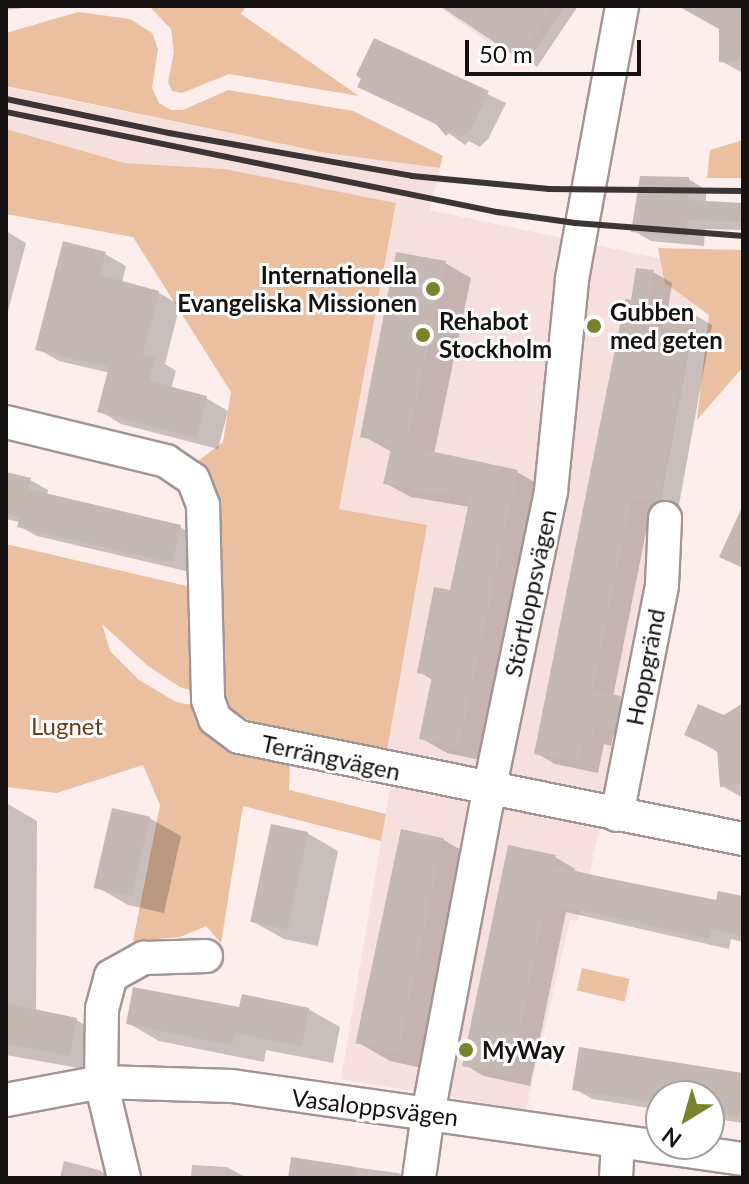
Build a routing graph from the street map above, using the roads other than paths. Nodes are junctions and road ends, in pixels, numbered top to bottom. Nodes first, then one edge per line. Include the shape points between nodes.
1 (622, 6) edge
2 (6, 422) edge
3 (665, 518) dead end
4 (489, 791) junction
5 (617, 815) junction
6 (743, 839) edge
7 (206, 956) dead end
8 (101, 1082) junction
9 (6, 1100) edge
10 (428, 1114) junction
11 (618, 1141) junction
12 (743, 1159) edge
13 (124, 1178) edge
14 (419, 1178) edge
15 (616, 1178) edge

1 - 4 street, Störtloppsvägen via 572,279 551,491
2 - 4 street, Terrängvägen via 166,461 193,479 203,505 208,700 215,719 239,737
3 - 5 street, Hoppgränd via 662,585
4 - 5 street, Terrängvägen
4 - 10 street, Störtloppsvägen
5 - 6 street, Terrängvägen
7 - 8 street via 144,958 111,976 102,1009
8 - 9 street, Vasaloppsvägen
8 - 10 street, Vasaloppsvägen via 232,1086
8 - 13 street
10 - 11 street, Vasaloppsvägen
10 - 14 street, Störtloppsvägen
11 - 12 street, Vasaloppsvägen
11 - 15 street

